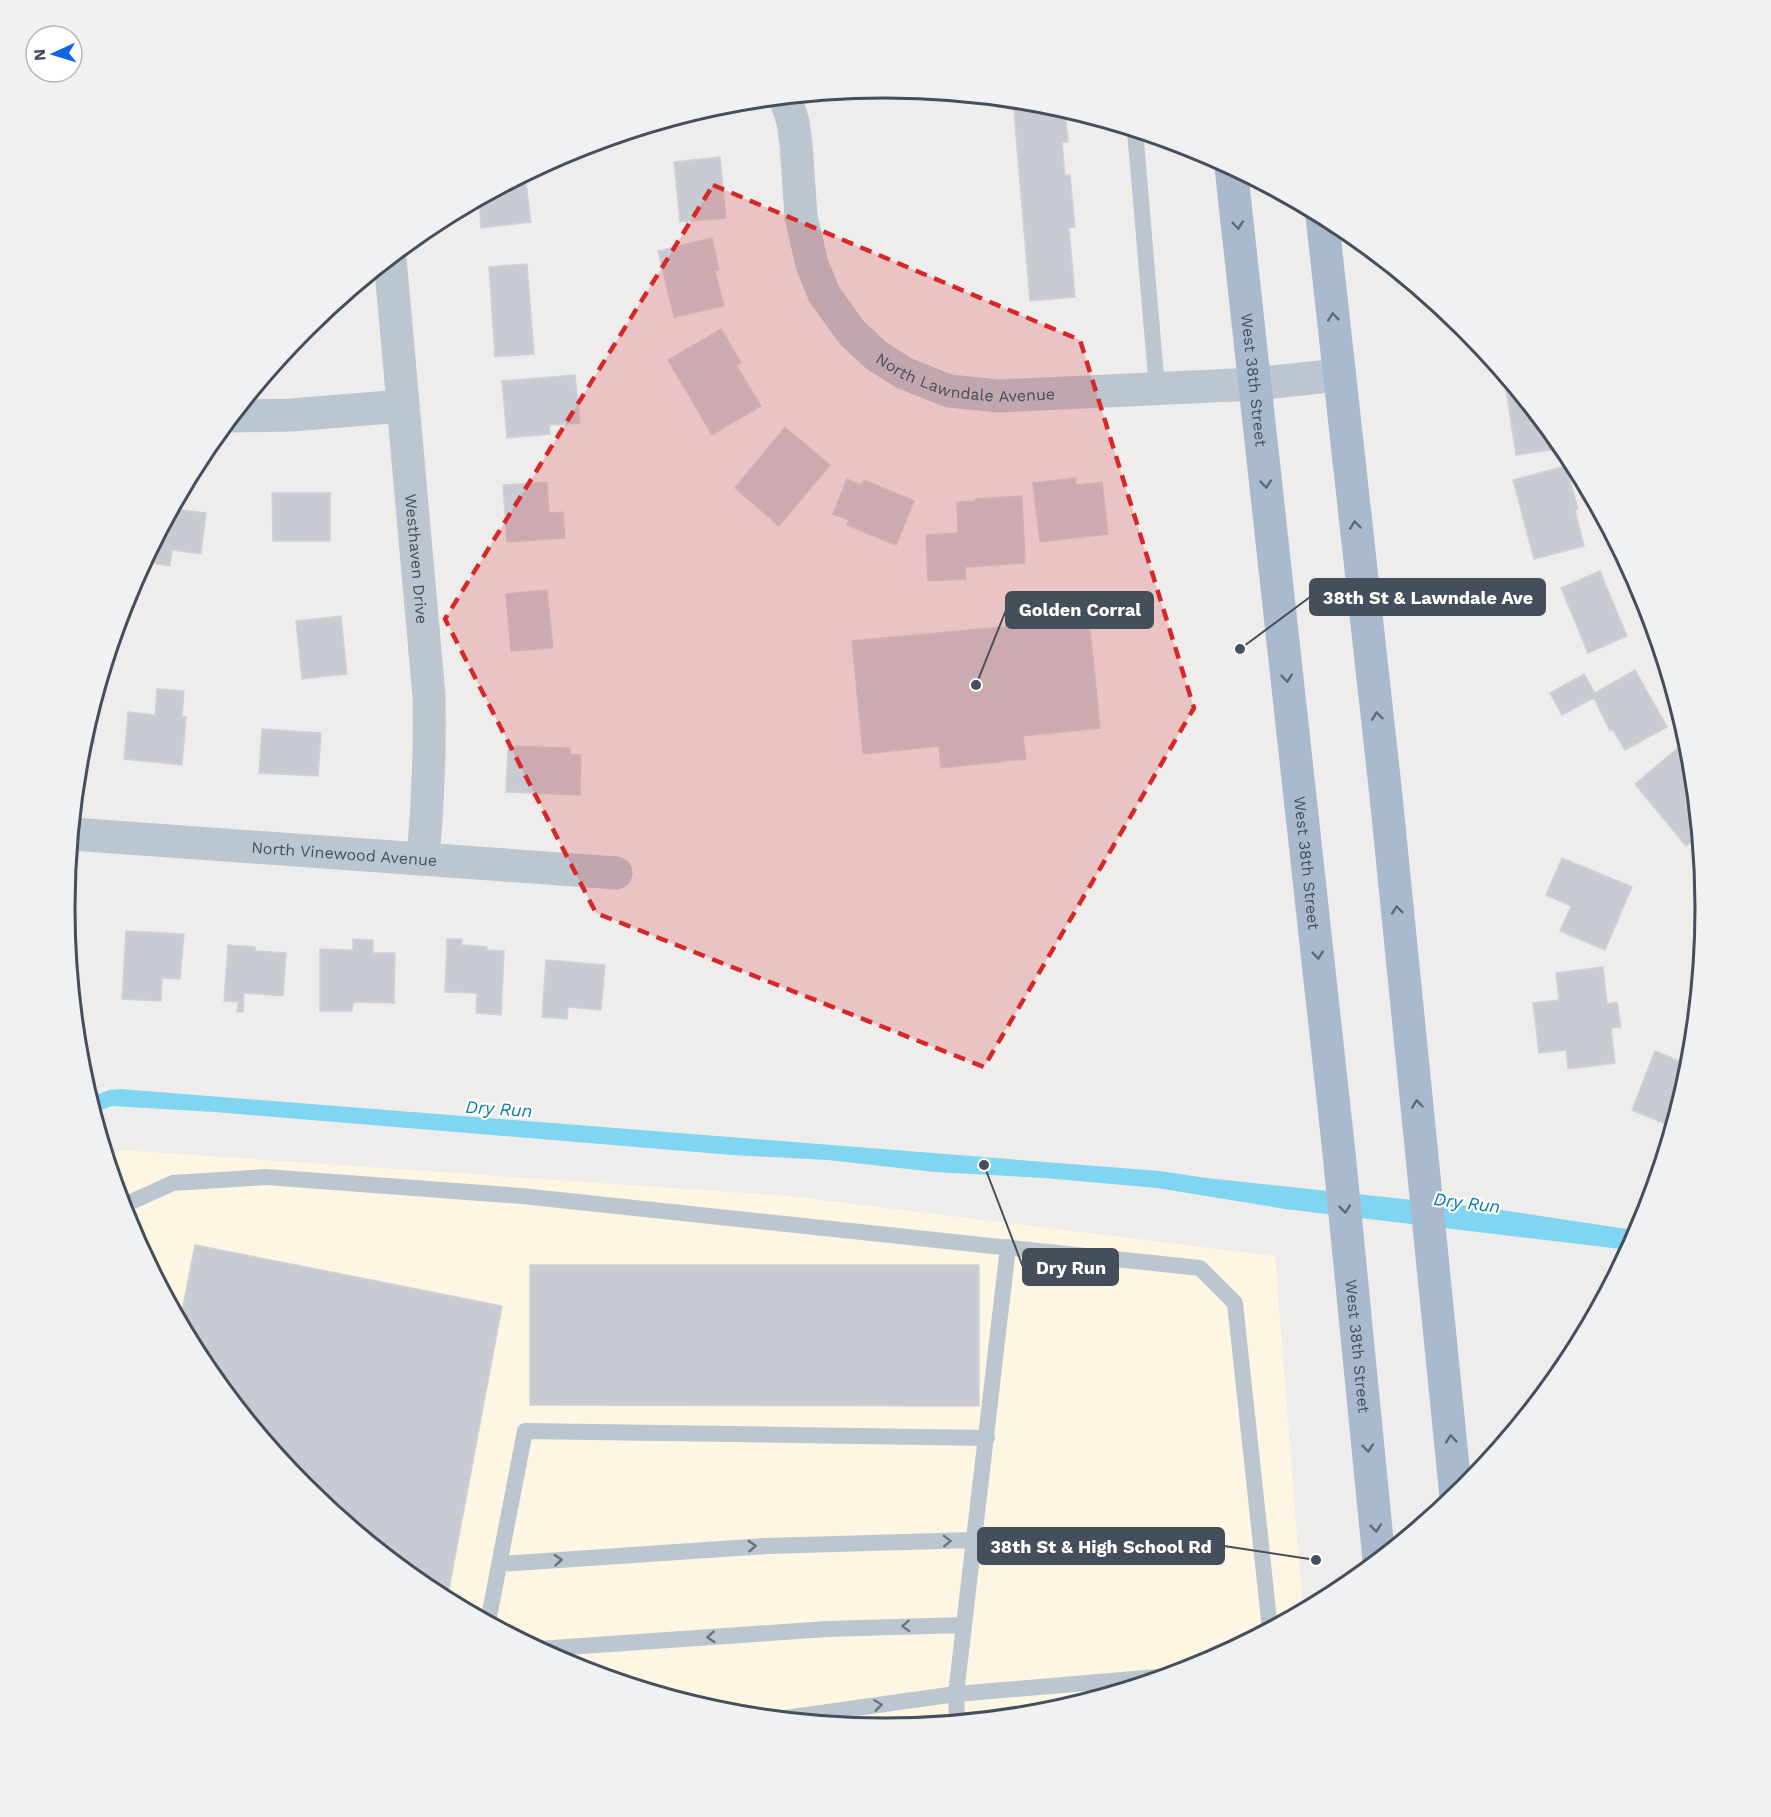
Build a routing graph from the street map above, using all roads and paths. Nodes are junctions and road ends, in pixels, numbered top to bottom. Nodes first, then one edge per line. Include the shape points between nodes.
1 (787, 104) edge
2 (1136, 138) edge
3 (1232, 177) edge
4 (1323, 227) edge
5 (391, 266) edge
6 (1339, 375) junction
7 (1255, 384) junction
8 (1157, 388) junction
9 (403, 406) junction
10 (241, 416) edge
11 (79, 834) edge
12 (423, 859) junction
13 (616, 873) dead end
14 (131, 1202) edge
15 (1008, 1247) junction
16 (987, 1438) junction
17 (1455, 1486) edge
18 (975, 1540) junction
19 (1378, 1553) edge
20 (499, 1564) junction
21 (489, 1615) edge
22 (1269, 1622) edge
23 (964, 1624) junction
24 (555, 1648) edge
25 (1137, 1679) edge
26 (956, 1694) junction
27 (808, 1715) edge
28 (957, 1715) edge

1 - 8 street, North Lawndale Avenue via 796,144 801,217 812,264 833,308 877,356 920,380 949,391 976,395
2 - 8 lane
3 -> 7 main road, West 38th Street
6 -> 4 main road
5 - 9 street, Westhaven Drive
6 - 7 street, North Lawndale Avenue
17 -> 6 main road via 1386,796
7 - 8 street, North Lawndale Avenue
7 -> 19 main road, West 38th Street
9 - 10 street
9 - 12 street, Westhaven Drive via 429,696 428,812
11 - 12 street, North Vinewood Avenue
12 - 13 street, North Vinewood Avenue
14 - 15 lane via 173,1184 266,1177 522,1196
15 - 16 lane
15 - 22 lane via 1200,1268 1235,1303
16 - 18 lane
16 - 20 lane via 525,1431
20 -> 18 lane via 766,1545
18 - 23 lane
20 - 21 lane
23 -> 24 lane
23 - 26 lane
25 - 26 lane
27 -> 26 lane
26 - 28 lane

